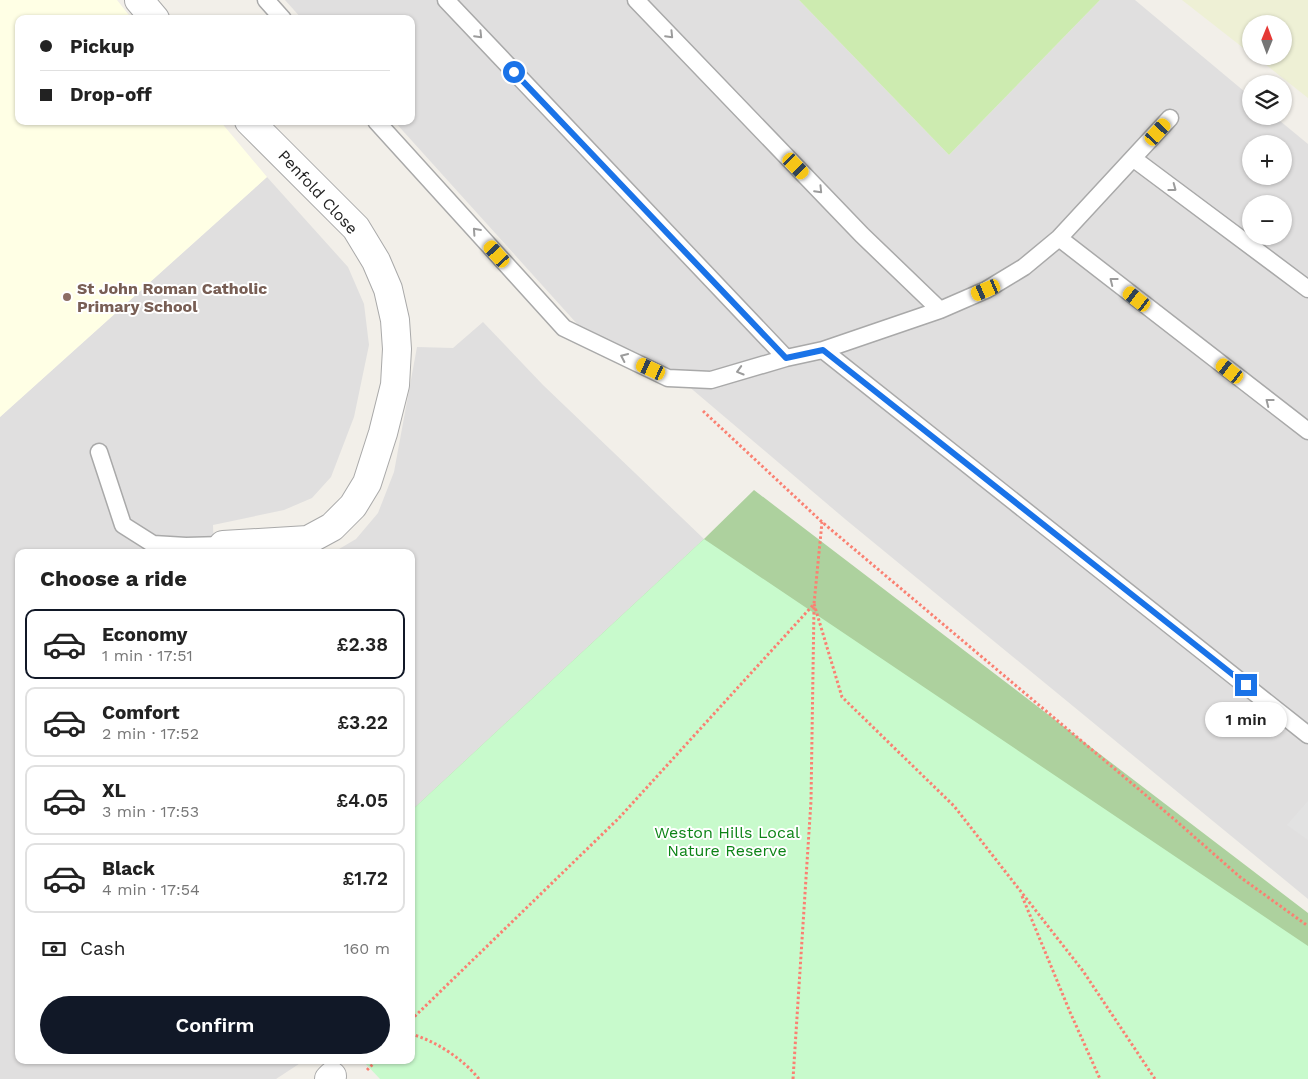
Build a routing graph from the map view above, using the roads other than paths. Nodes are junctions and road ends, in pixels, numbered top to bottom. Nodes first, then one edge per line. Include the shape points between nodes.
1 (139, 0) edge
2 (266, 0) edge
3 (446, 0) edge
4 (636, 0) edge
5 (152, 15) edge
6 (279, 15) edge
7 (1170, 118) dead end
8 (254, 125) edge
9 (380, 125) edge
10 (1134, 158) junction
11 (1059, 238) junction
12 (1308, 289) edge
13 (940, 310) junction
14 (823, 350) junction
15 (786, 358) junction
16 (1308, 431) edge
17 (99, 452) dead end
18 (223, 545) joint
19 (1308, 735) edge

1 - 5 street
2 - 6 lane
3 -> 15 lane
4 -> 13 lane via 862,236
7 - 10 lane
8 - 18 street, Penfold Close via 356,228 376,261 388,289 395,320 395,385 367,483 353,506 332,527 308,540
15 -> 9 lane via 711,380 668,378 564,328
10 - 11 lane
10 -> 12 lane
11 - 13 lane via 1024,267 986,290
16 -> 11 lane
13 - 14 lane
14 - 15 lane
14 - 19 lane
17 - 18 lane via 123,525 154,544

